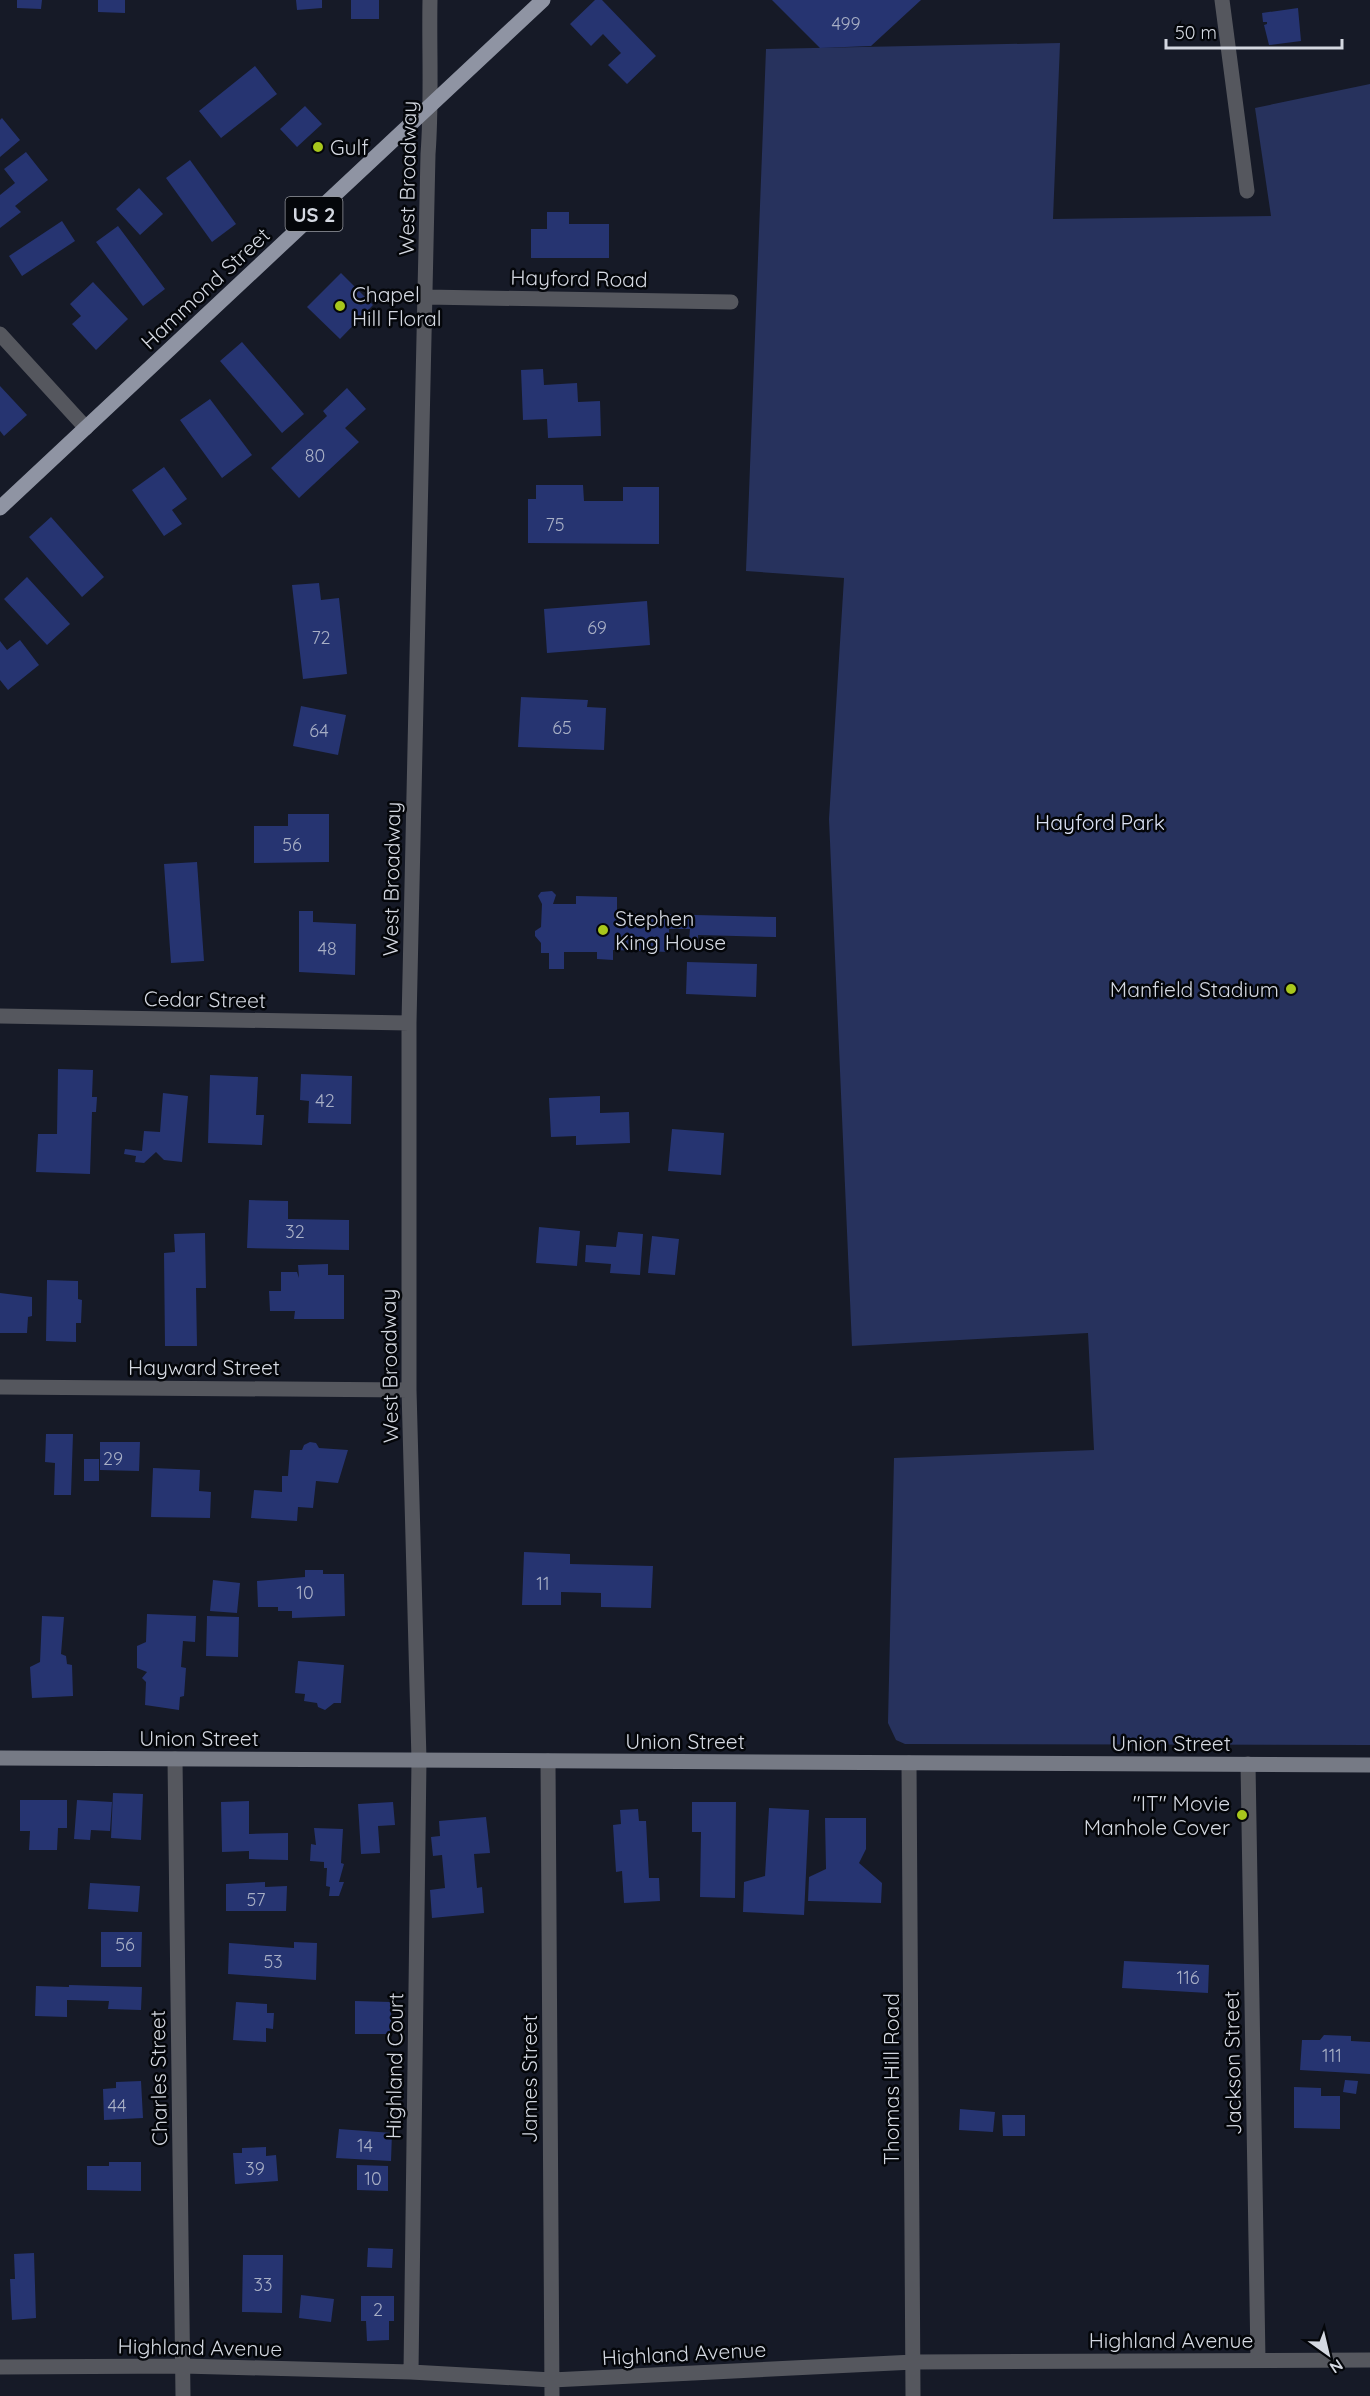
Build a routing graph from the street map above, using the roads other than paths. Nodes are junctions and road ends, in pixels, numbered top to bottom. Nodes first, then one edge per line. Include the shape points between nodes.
1 (430, 0) edge
2 (543, 0) edge
3 (1221, 0) edge
4 (432, 104) junction
5 (1246, 191) dead end
6 (426, 297) junction
7 (731, 302) dead end
8 (0, 334) edge
9 (86, 428) junction
10 (0, 508) edge
11 (0, 1016) edge
12 (409, 1023) junction
13 (0, 1388) edge
14 (409, 1389) junction
15 (0, 1758) edge
16 (175, 1759) junction
17 (419, 1760) junction
18 (548, 1761) junction
19 (909, 1763) junction
20 (1248, 1764) junction
21 (1370, 1765) edge
22 (1258, 2360) junction
23 (1370, 2360) edge
24 (914, 2362) junction
25 (183, 2366) junction
26 (0, 2367) edge
27 (411, 2372) junction
28 (552, 2380) junction
29 (183, 2396) edge
30 (552, 2396) edge
31 (913, 2396) edge

1 - 4 street, West Broadway
2 - 4 main road, Hammond Street / US 2
3 - 5 street
4 - 6 street, West Broadway
4 - 9 main road, Hammond Street / US 2
6 - 7 street, Hayford Road
6 - 12 street, West Broadway
8 - 9 street
9 - 10 main road, Hammond Street / US 2
11 - 12 street, Cedar Street
12 - 14 street, West Broadway
13 - 14 street, Hayward Street
14 - 17 street, West Broadway
15 - 16 main road, Union Street
16 - 17 main road, Union Street
16 - 25 street, Charles Street
17 - 18 main road, Union Street
17 - 27 street, Highland Court
18 - 19 main road, Union Street
18 - 28 street, James Street
19 - 20 main road, Union Street
19 - 24 street, Thomas Hill Road
20 - 21 main road, Union Street
20 - 22 street, Jackson Street
22 - 23 street, Highland Avenue
22 - 24 street, Highland Avenue
24 - 28 street, Highland Avenue
24 - 31 street, Thomas Hill Road
25 - 26 street, Highland Avenue
25 - 27 street, Highland Avenue
25 - 29 street, Charles Street
27 - 28 street, Highland Avenue
28 - 30 street, James Street

